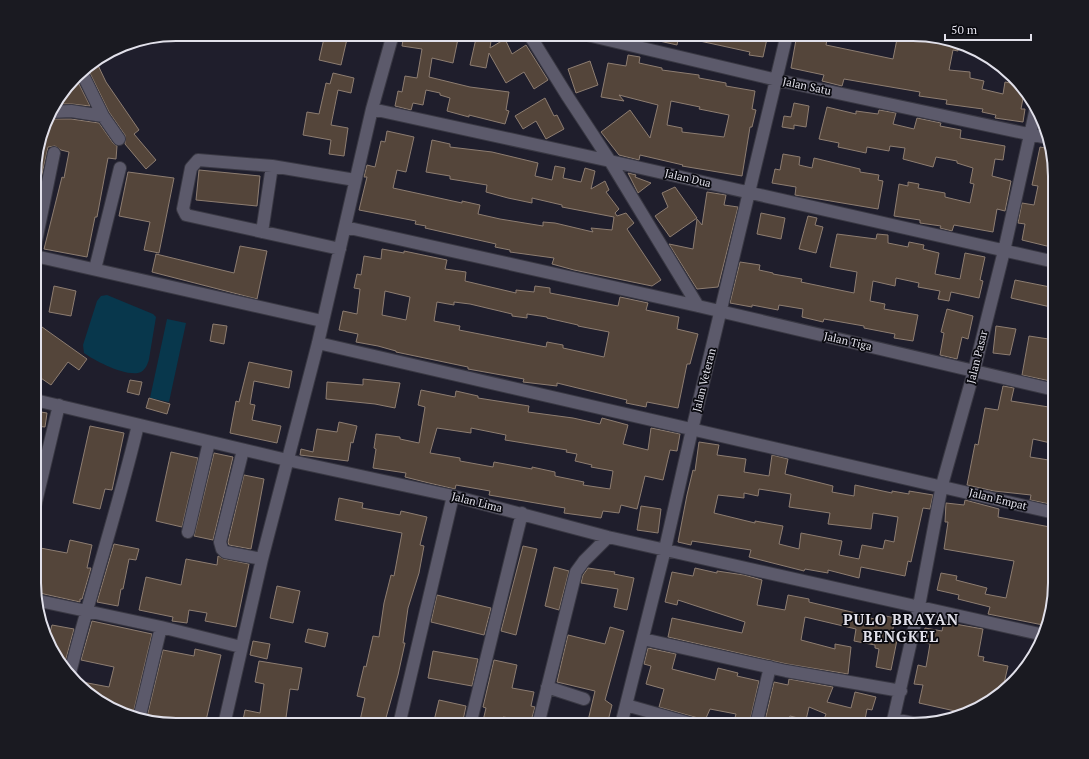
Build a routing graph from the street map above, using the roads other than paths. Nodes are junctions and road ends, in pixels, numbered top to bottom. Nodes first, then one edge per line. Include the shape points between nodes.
1 (391, 41) edge
2 (533, 41) edge
3 (613, 41) edge
4 (785, 41) edge
5 (84, 78) edge
6 (777, 80) junction
7 (372, 109) junction
8 (58, 112) edge
9 (103, 116) junction
10 (1034, 117) edge
11 (1030, 134) junction
12 (1042, 137) edge
13 (119, 139) dead end
14 (54, 153) dead end
15 (610, 161) junction
16 (272, 166) junction
17 (120, 168) dead end
18 (355, 180) junction
19 (750, 192) junction
20 (41, 217) edge
21 (345, 227) junction
22 (262, 232) junction
23 (340, 249) junction
24 (1004, 251) junction
25 (41, 257) edge
26 (1048, 260) edge
27 (95, 269) junction
28 (698, 306) junction
29 (721, 312) junction
30 (322, 321) junction
31 (318, 343) junction
32 (974, 371) junction
33 (1048, 388) edge
34 (41, 401) edge
35 (59, 405) junction
36 (138, 425) junction
37 (692, 430) junction
38 (209, 442) junction
39 (243, 450) junction
40 (287, 460) junction
41 (41, 481) edge
42 (942, 485) junction
43 (453, 496) junction
44 (1048, 511) edge
45 (522, 513) junction
46 (188, 532) dead end
47 (608, 537) junction
48 (665, 549) junction
49 (262, 559) junction
50 (42, 602) edge
51 (919, 606) junction
52 (86, 611) junction
53 (161, 627) junction
54 (1038, 634) edge
55 (642, 639) junction
56 (241, 647) junction
57 (770, 667) junction
58 (71, 668) edge
59 (547, 687) junction
60 (901, 690) junction
61 (584, 699) dead end
62 (626, 705) junction
63 (140, 713) edge
64 (226, 718) edge
65 (401, 718) edge
66 (472, 718) edge
67 (540, 718) edge
68 (623, 718) edge
69 (672, 718) edge
70 (758, 718) edge
71 (894, 718) edge

1 - 7 street
2 - 15 street
3 - 6 street, Jalan Satu
4 - 6 street, Jalan Veteran
5 - 9 street
6 - 11 street, Jalan Satu
6 - 19 street, Jalan Veteran
7 - 15 street, Jalan Dua
7 - 18 street
8 - 9 street
9 - 13 street
10 - 11 street, Jalan Pasar
11 - 12 street, Jalan Satu
11 - 24 street, Jalan Pasar
14 - 20 street
15 - 19 street, Jalan Dua
15 - 28 street
16 - 18 street
16 - 22 street
16 - 22 street via 198,160 191,168 183,208 186,215
17 - 27 street
18 - 21 street
19 - 24 street, Jalan Dua
19 - 29 street, Jalan Veteran
21 - 23 street
21 - 28 street, Jalan Tiga
22 - 23 street
23 - 30 street
24 - 26 street, Jalan Dua
24 - 32 street, Jalan Pasar
25 - 27 street
27 - 30 street
28 - 29 street, Jalan Tiga
29 - 32 street, Jalan Tiga
29 - 37 street, Jalan Veteran
30 - 31 street
31 - 37 street, Jalan Empat
31 - 40 street
32 - 33 street, Jalan Tiga
32 - 42 street, Jalan Pasar
34 - 35 street, Jalan Lima
35 - 36 street, Jalan Lima
35 - 41 street
36 - 38 street, Jalan Lima
36 - 52 street
37 - 42 street, Jalan Empat
37 - 48 street, Jalan Veteran
38 - 39 street, Jalan Lima
38 - 46 street
39 - 40 street, Jalan Lima
39 - 49 street via 220,547 225,552
40 - 43 street, Jalan Lima
40 - 49 street
42 - 44 street, Jalan Empat
42 - 51 street, Jalan Pasar
43 - 45 street, Jalan Lima
43 - 65 street
45 - 47 street, Jalan Lima
45 - 66 street
47 - 48 street, Jalan Lima
47 - 59 street via 577,569
48 - 51 street, Jalan Lima
48 - 55 street, Jalan Veteran
49 - 56 street
50 - 52 street
51 - 54 street, Jalan Lima
51 - 60 street, Jalan Pasar
52 - 53 street
52 - 58 street
53 - 56 street
53 - 63 street
55 - 57 street
55 - 62 street, Jalan Veteran
56 - 64 street
57 - 60 street
57 - 70 street
59 - 61 street
59 - 67 street
60 - 71 street, Jalan Pasar
62 - 68 street, Jalan Veteran
62 - 69 street

